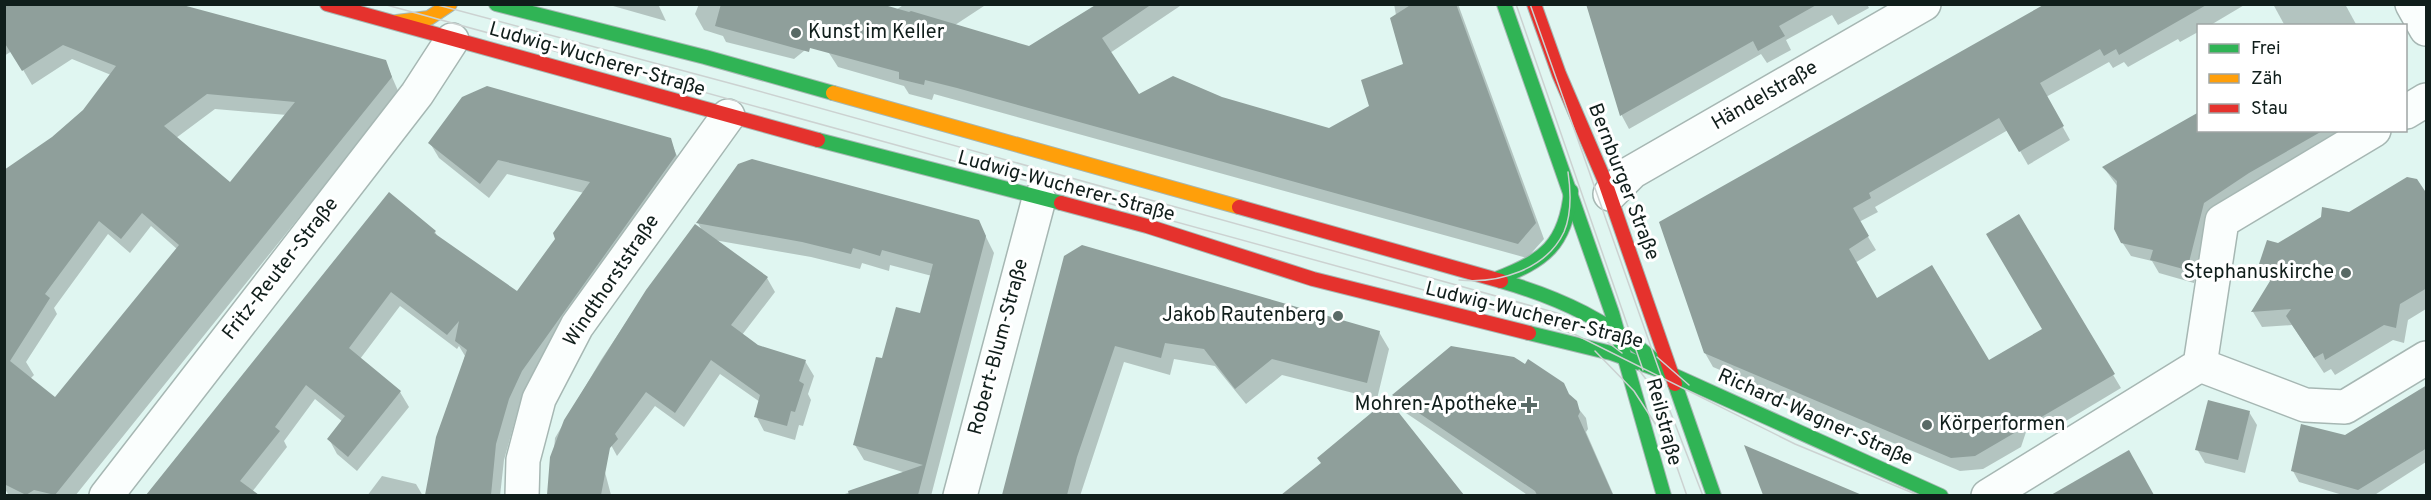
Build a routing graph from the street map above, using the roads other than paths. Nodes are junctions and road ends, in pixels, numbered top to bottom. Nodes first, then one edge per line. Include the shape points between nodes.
1 (327, 4) edge
2 (450, 4) edge
3 (496, 4) edge
4 (1504, 4) edge
5 (1534, 4) edge
6 (1924, 4) edge
7 (2412, 4) edge
8 (392, 23) junction
9 (2427, 29) edge
10 (452, 40) junction
11 (2427, 100) edge
12 (2407, 111) edge
13 (728, 116) junction
14 (2371, 132) edge
15 (1570, 191) junction
16 (1610, 194) junction
17 (1039, 199) junction
18 (1496, 279) junction
19 (1617, 328) junction
20 (1627, 358) junction
21 (2427, 358) edge
22 (2200, 365) junction
23 (1673, 375) junction
24 (106, 495) edge
25 (522, 495) edge
26 (960, 495) edge
27 (1664, 495) edge
28 (1714, 495) edge
29 (1941, 495) edge
30 (1988, 495) edge

1 - 8 street, Ludwig-Wucherer-Straße
2 - 8 street via 429,18
3 - 18 street, Ludwig-Wucherer-Straße via 705,57
4 - 15 street
5 - 16 street, Bernburger Straße via 1558,74
6 - 16 street, Händelstraße via 1632,172
7 - 9 street
8 - 10 street, Ludwig-Wucherer-Straße
10 - 13 street, Ludwig-Wucherer-Straße
10 - 24 street, Fritz-Reuter-Straße via 417,94
11 - 12 street
13 - 17 street, Ludwig-Wucherer-Straße
13 - 25 street, Windthorststraße via 578,326 539,399 523,459
14 - 22 street via 2222,221
15 - 18 street via 1568,217 1557,244 1538,262
15 - 19 street
16 - 23 street, Bernburger Straße
17 - 20 street, Ludwig-Wucherer-Straße via 1147,226 1313,279
17 - 26 street, Robert-Blum-Straße
18 - 19 street, Ludwig-Wucherer-Straße via 1561,299
19 - 20 street
19 - 23 street, Ludwig-Wucherer-Straße
20 - 23 street, Ludwig-Wucherer-Straße
20 - 27 street, Reilstraße via 1650,456
21 - 22 street via 2344,407 2305,405
22 - 30 street
23 - 28 street, Reilstraße
23 - 29 street, Richard-Wagner-Straße

